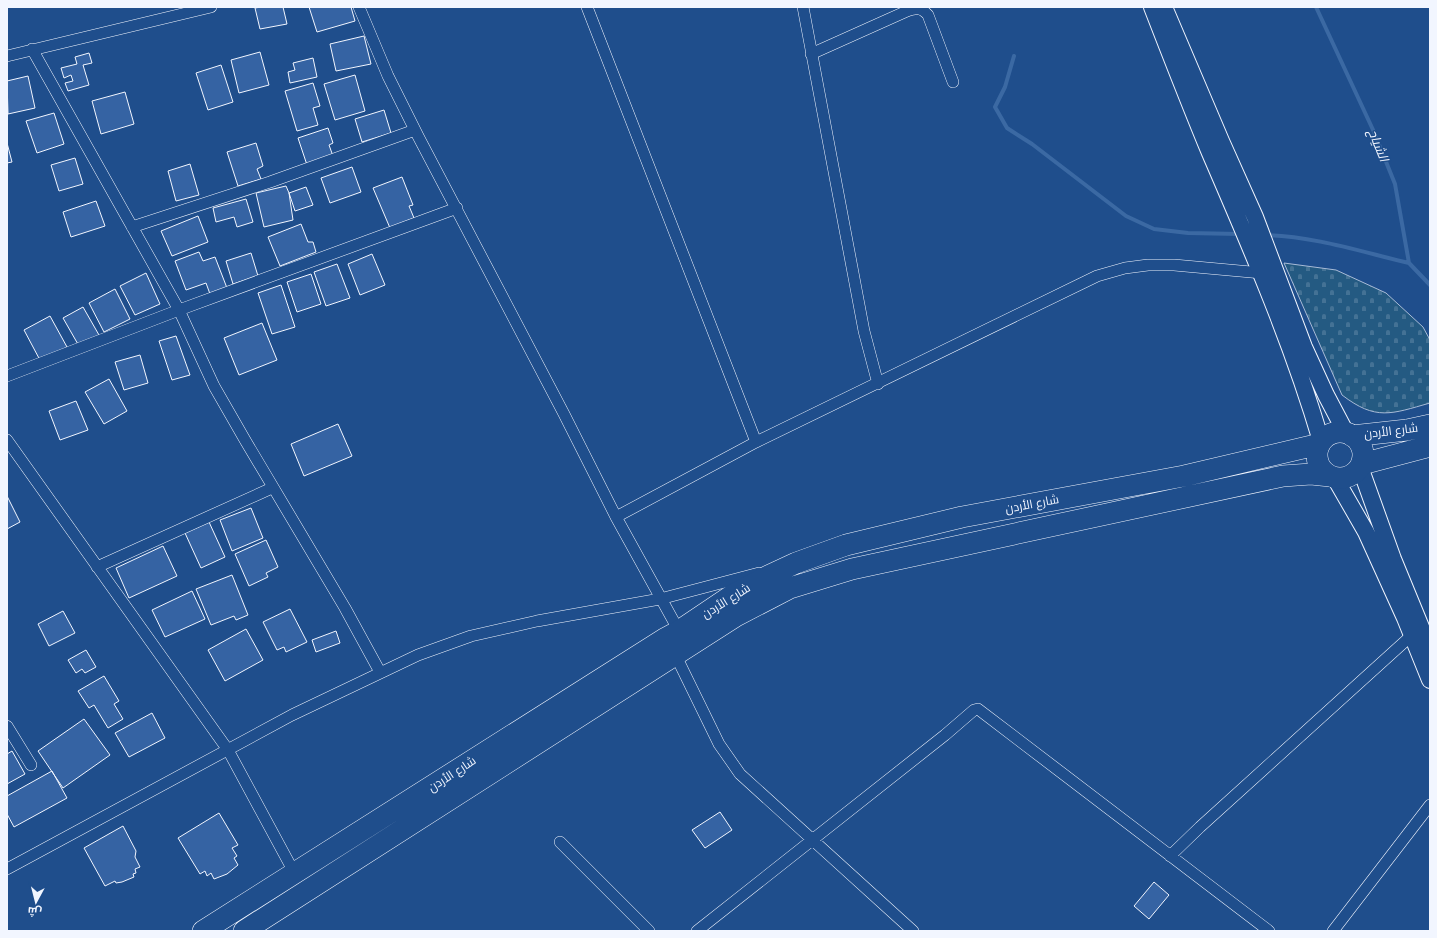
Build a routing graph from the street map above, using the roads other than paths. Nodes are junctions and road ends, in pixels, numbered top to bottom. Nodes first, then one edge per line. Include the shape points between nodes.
1 (210, 7) edge
2 (359, 7) edge
3 (587, 7) edge
4 (803, 7) edge
5 (1152, 7) edge
6 (1164, 7) edge
7 (190, 10) edge
8 (32, 49) junction
9 (811, 54) junction
10 (7, 56) edge
11 (954, 82) dead end
12 (415, 130) junction
13 (457, 208) junction
14 (1247, 218) junction
15 (132, 226) junction
16 (1267, 267) junction
17 (180, 310) junction
18 (7, 376) edge
19 (878, 384) junction
20 (1430, 426) edge
21 (1349, 434) junction
22 (7, 440) edge
23 (756, 442) junction
24 (1320, 442) junction
25 (1430, 446) edge
26 (1361, 465) junction
27 (1333, 477) junction
28 (272, 488) junction
29 (616, 517) junction
30 (846, 545) junction
31 (796, 563) junction
32 (97, 567) junction
33 (852, 569) junction
34 (660, 599) junction
35 (679, 631) junction
36 (1412, 635) junction
37 (1430, 649) edge
38 (675, 654) junction
39 (380, 672) junction
40 (1430, 680) edge
41 (7, 726) edge
42 (228, 750) junction
43 (31, 765) dead end
44 (1430, 805) edge
45 (813, 838) junction
46 (560, 842) dead end
47 (1170, 856) junction
48 (7, 869) edge
49 (295, 874) junction
50 (204, 931) edge
51 (244, 931) edge
52 (649, 931) edge
53 (697, 931) edge
54 (913, 931) edge
55 (1268, 931) edge
56 (1333, 931) edge

1 - 7 street
2 - 12 street via 388,76
3 - 23 street
4 - 9 street
5 - 14 main road via 1211,153
6 - 14 main road via 1221,141
7 - 8 street
8 - 10 street
8 - 15 street
9 - 11 street via 906,11 923,9 928,15
9 - 19 street via 864,331
12 - 13 street
12 - 15 street via 270,182
13 - 17 street
13 - 29 street
14 - 16 main road
15 - 17 street
16 - 19 street via 1174,265 1125,268 1097,276
16 - 21 main road via 1326,395
16 - 24 main road via 1308,395
17 - 18 street
17 - 28 street via 214,386
19 - 23 street
20 - 21 highway, شارع الأردن
21 - 24 highway via 1332,433
21 - 26 highway via 1357,440 1363,451
22 - 32 street
23 - 29 street
24 - 27 highway via 1317,459 1324,472
24 - 30 highway, شارع الأردن via 1184,476 962,517
25 - 26 highway, شارع الأردن
26 - 27 highway via 1352,475
26 - 37 main road via 1393,559
27 - 33 highway, شارع الأردن via 1311,474 1283,476
27 - 36 main road via 1366,532
28 - 32 street
28 - 39 street via 345,608
29 - 34 street
30 - 31 highway, شارع الأردن
30 - 33 highway
31 - 34 street
31 - 35 highway, شارع الأردن via 734,594
32 - 42 street
33 - 38 highway, شارع الأردن via 806,582 776,595 736,616
34 - 35 street
34 - 39 street via 537,621 471,636
35 - 49 highway, شارع الأردن
36 - 40 main road
36 - 47 street
38 - 45 street via 719,744 740,774
38 - 51 highway, شارع الأردن
39 - 42 street
41 - 43 street
42 - 48 street
42 - 49 street
44 - 56 street
45 - 47 street via 978,709
45 - 53 street
45 - 54 street
46 - 52 street
47 - 55 street
49 - 50 highway, شارع الأردن

